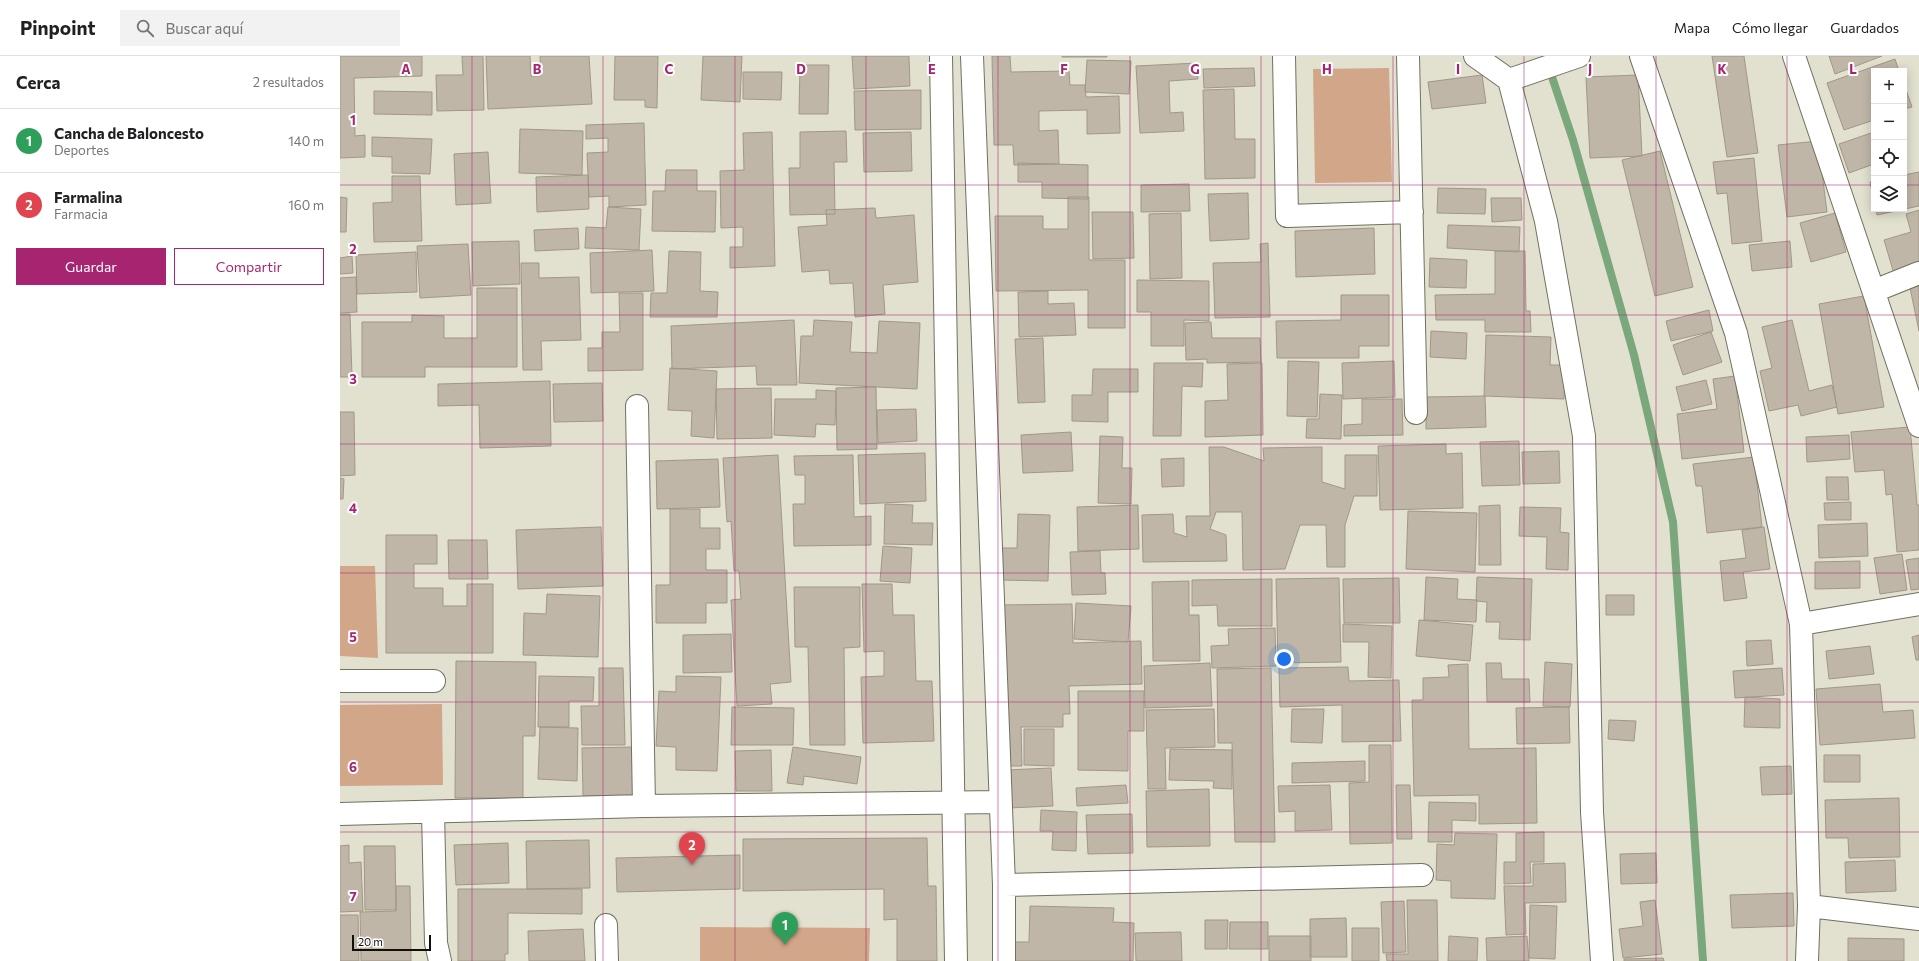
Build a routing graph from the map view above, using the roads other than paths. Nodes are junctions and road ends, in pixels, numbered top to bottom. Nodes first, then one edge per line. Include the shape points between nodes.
1 (941, 56) edge
2 (972, 56) edge
3 (1284, 56) edge
4 (1408, 56) edge
5 (1474, 56) edge
6 (1579, 56) edge
7 (1641, 56) edge
8 (1794, 56) edge
9 (1517, 78) junction
10 (1412, 212) junction
11 (1919, 273) edge
12 (1874, 291) junction
13 (637, 406) dead end
14 (1416, 413) dead end
15 (1919, 426) edge
16 (1919, 604) edge
17 (1801, 624) junction
18 (340, 681) edge
19 (434, 681) dead end
20 (954, 802) junction
21 (1000, 802) junction
22 (644, 806) junction
23 (433, 812) junction
24 (340, 814) edge
25 (1422, 875) dead end
26 (1004, 885) junction
27 (1809, 906) junction
28 (1919, 919) edge
29 (606, 926) dead end
30 (440, 961) edge
31 (607, 961) edge
32 (956, 961) edge
33 (1004, 961) edge
34 (1602, 961) edge
35 (1808, 961) edge

1 - 20 street
2 - 21 street
3 - 10 street via 1287,216
4 - 10 street
5 - 9 street
6 - 9 street
7 - 17 street via 1736,333
8 - 12 street
9 - 34 street via 1546,221 1584,436 1592,812
10 - 14 street
11 - 12 street
12 - 15 street
13 - 22 street
16 - 17 street
17 - 27 street
18 - 19 street
20 - 21 street
20 - 22 street
20 - 32 street
21 - 26 street
22 - 23 street
23 - 24 street
23 - 30 street via 436,944
25 - 26 street
26 - 33 street
27 - 28 street
27 - 35 street
29 - 31 street

